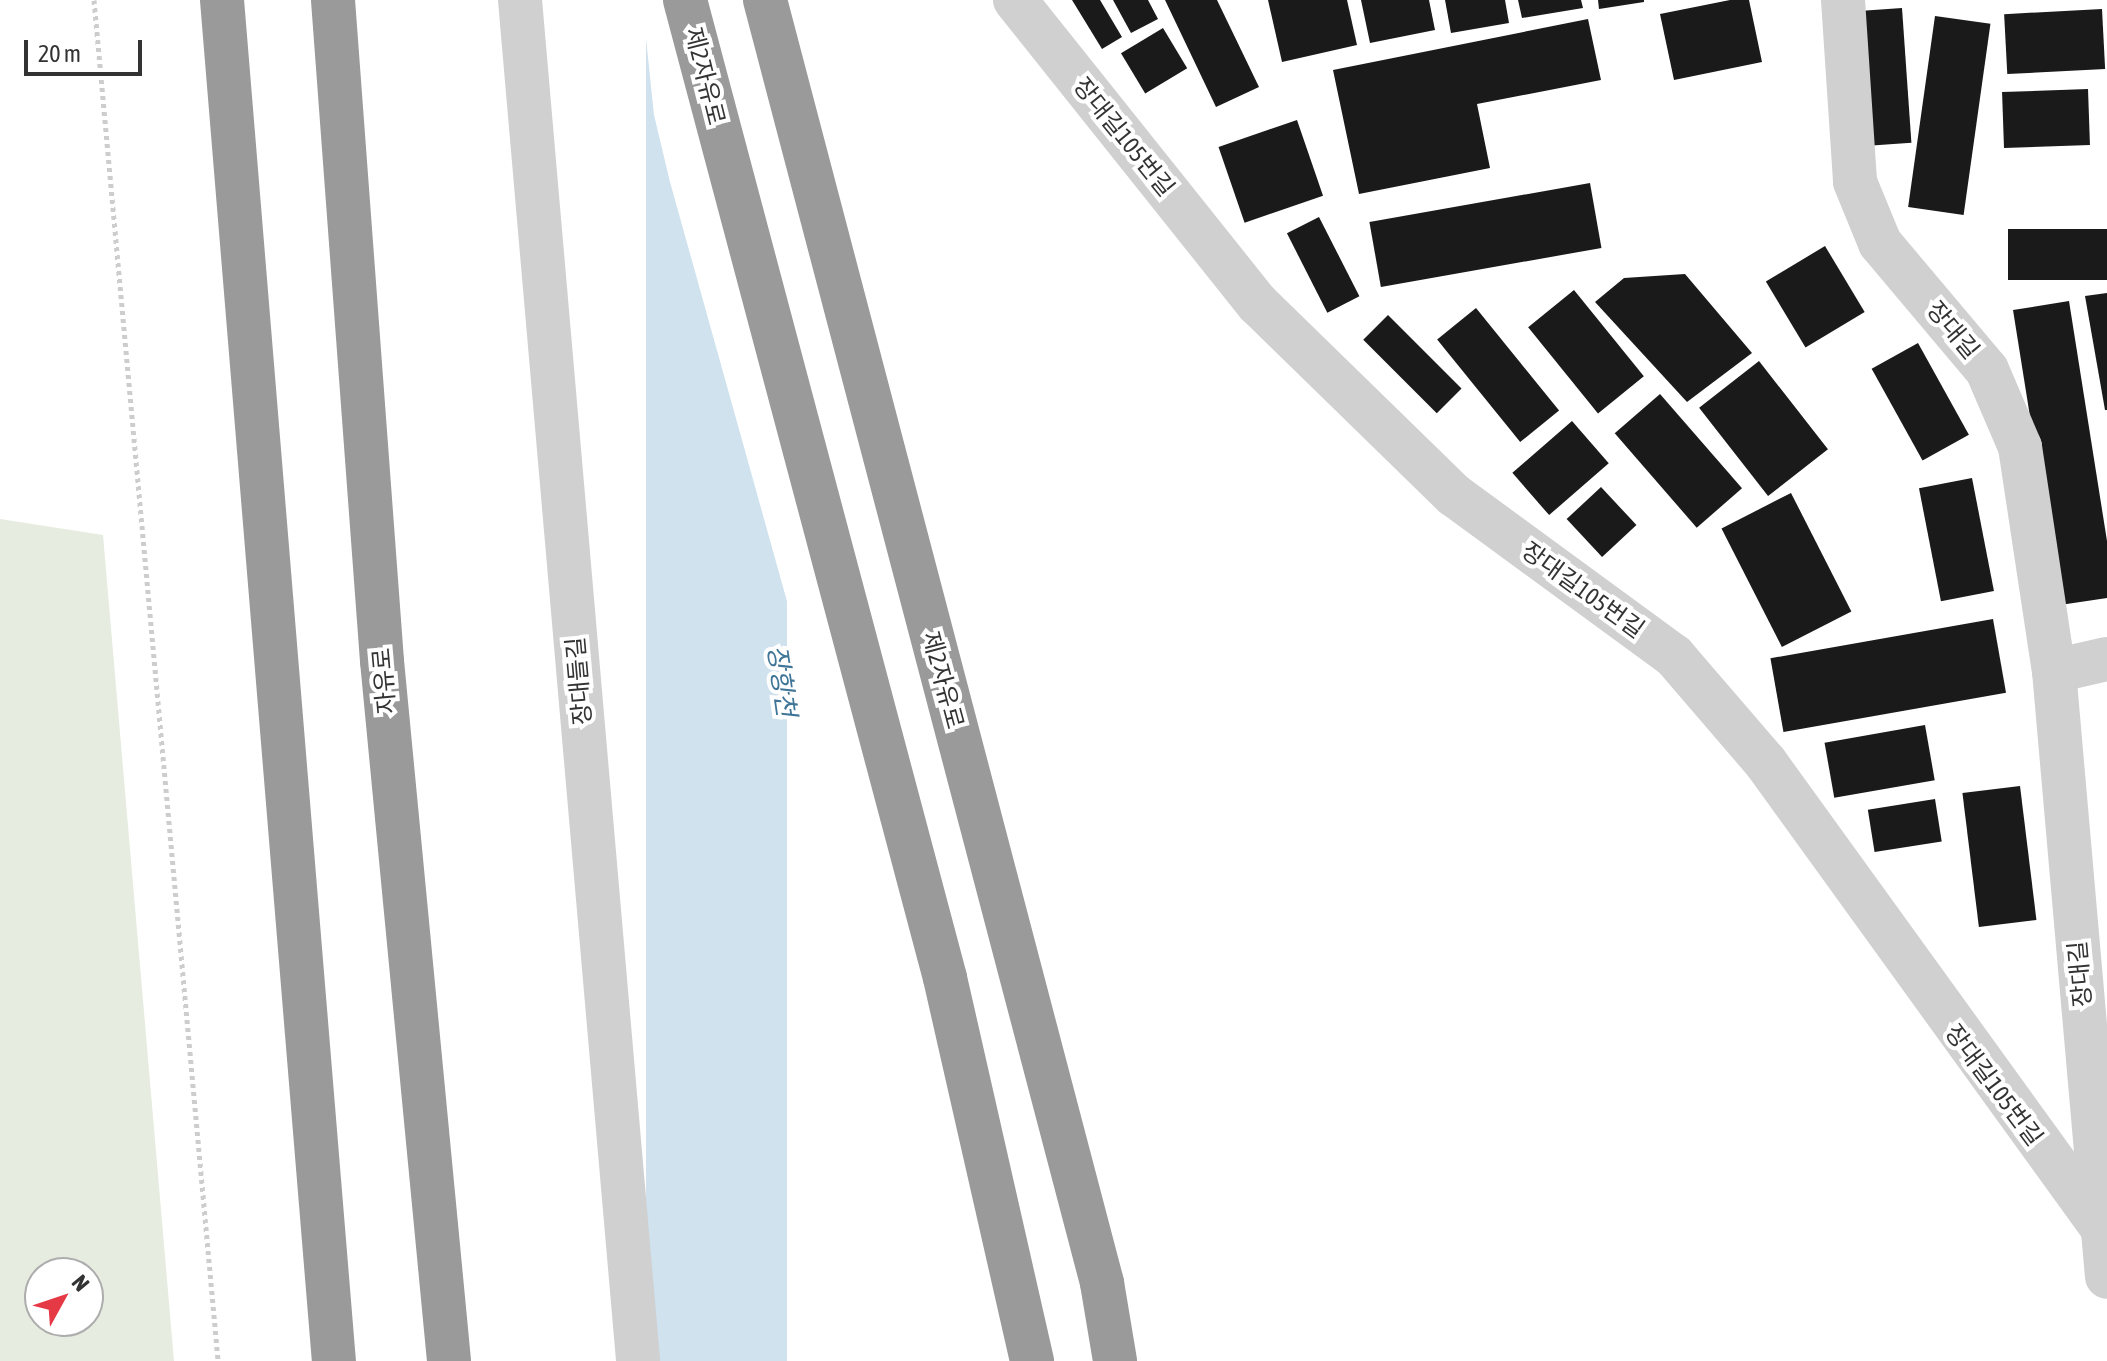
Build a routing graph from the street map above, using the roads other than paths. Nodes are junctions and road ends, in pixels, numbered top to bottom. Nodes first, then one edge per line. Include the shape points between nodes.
1 (222, 0) edge
2 (333, 0) edge
3 (520, 0) edge
4 (685, 0) edge
5 (765, 0) edge
6 (1843, 0) edge
7 (1017, 1) edge
8 (2107, 659) edge
9 (2054, 671) junction
10 (2100, 1225) junction
11 (2107, 1277) edge
12 (334, 1361) edge
13 (449, 1361) edge
14 (638, 1361) edge
15 (1032, 1361) edge
16 (1115, 1361) edge

1 - 12 highway
2 - 13 highway, 자유로 via 382,661
3 - 14 street, 장대들길
4 - 15 highway, 제2자유로 via 945,978
5 - 16 highway, 제2자유로 via 1102,1283
6 - 9 street, 장대길 via 1855,182 1880,243 1987,370 2020,447
7 - 10 street, 장대길105번길 via 1258,304 1454,495 1674,656 1766,763
8 - 9 street
9 - 10 street, 장대길
10 - 11 street, 장대길

